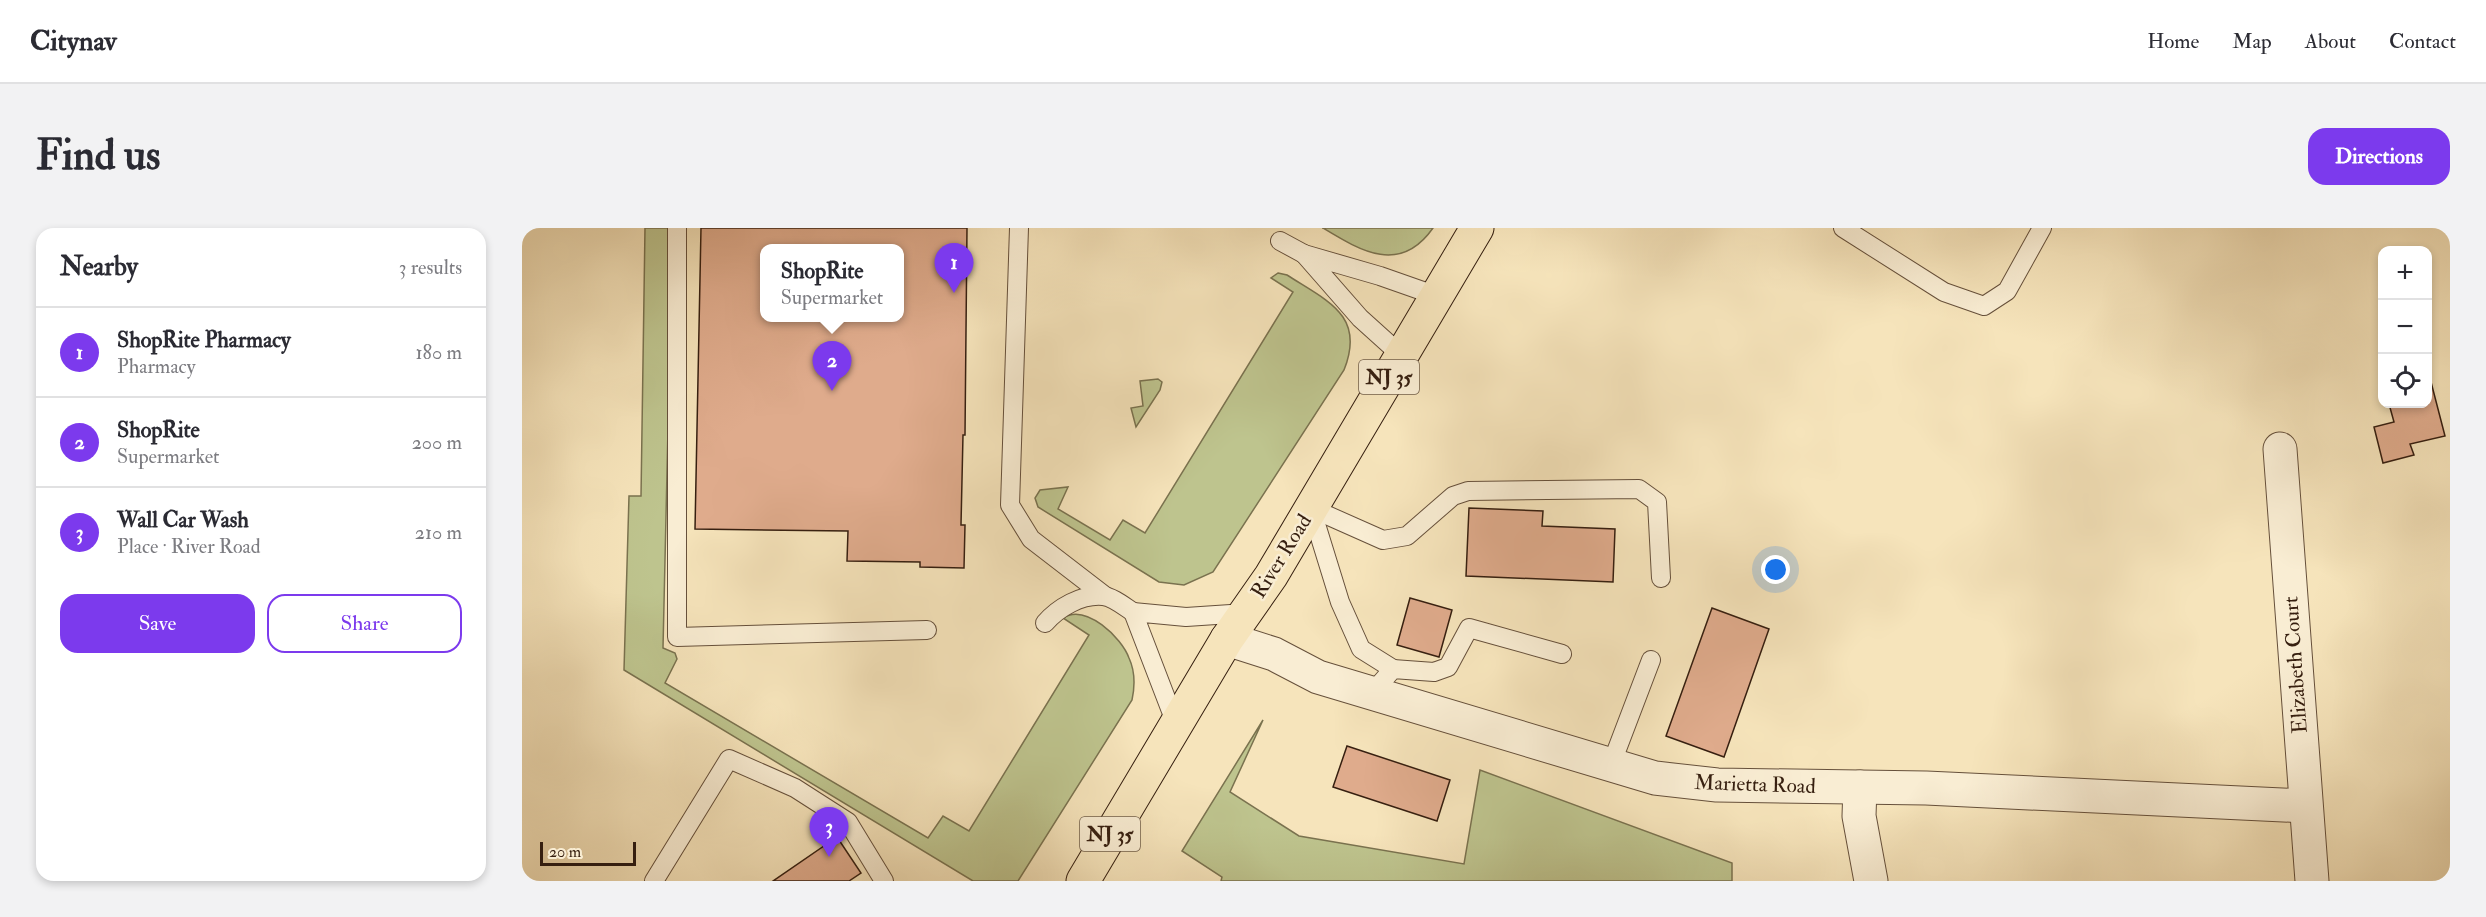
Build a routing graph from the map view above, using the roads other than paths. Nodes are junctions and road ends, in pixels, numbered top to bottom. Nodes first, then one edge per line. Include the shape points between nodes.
1 (677, 228) edge
2 (1019, 228) edge
3 (1477, 228) edge
4 (1843, 228) edge
5 (2042, 228) edge
6 (1280, 241) dead end
7 (1304, 254) junction
8 (1437, 296) junction
9 (1401, 355) junction
10 (2280, 449) dead end
11 (1311, 508) junction
12 (1661, 578) dead end
13 (1105, 596) junction
14 (1133, 612) junction
15 (1246, 613) junction
16 (1045, 623) dead end
17 (927, 630) dead end
18 (1227, 639) junction
19 (1562, 654) dead end
20 (1651, 660) dead end
21 (1382, 681) junction
22 (1176, 724) junction
23 (1611, 765) junction
24 (1860, 787) junction
25 (2306, 806) junction
26 (881, 880) edge
27 (1086, 880) edge
28 (654, 881) edge
29 (1871, 881) edge
30 (2312, 881) edge

1 - 17 lane via 676,637
2 - 13 lane via 1010,505 1030,539
3 - 8 highway, River Road / NJ 35
4 - 5 lane via 1944,292 1984,306 2007,291
6 - 7 lane
7 - 8 lane
7 - 9 lane via 1360,318
8 - 9 highway, River Road / NJ 35
9 - 11 highway, River Road / NJ 35
10 - 25 street, Elizabeth Court
11 - 12 lane via 1383,540 1407,536 1453,496 1468,491 1639,489 1657,502
11 - 15 highway, River Road / NJ 35
11 - 21 lane via 1340,602 1361,649
13 - 14 lane
13 - 16 lane via 1083,598 1055,611
14 - 15 lane via 1185,617
14 - 22 lane
15 - 18 highway, River Road / NJ 35
18 - 21 street, Marietta Road via 1274,654 1318,677
18 - 22 highway, River Road / NJ 35
19 - 21 lane via 1469,628 1448,667
20 - 23 lane
21 - 23 street, Marietta Road
22 - 27 highway, River Road / NJ 35
23 - 24 street, Marietta Road via 1655,778 1717,785
24 - 25 street, Marietta Road
24 - 29 street via 1859,816
25 - 30 street, Elizabeth Court
26 - 28 lane via 848,822 795,788 729,759

